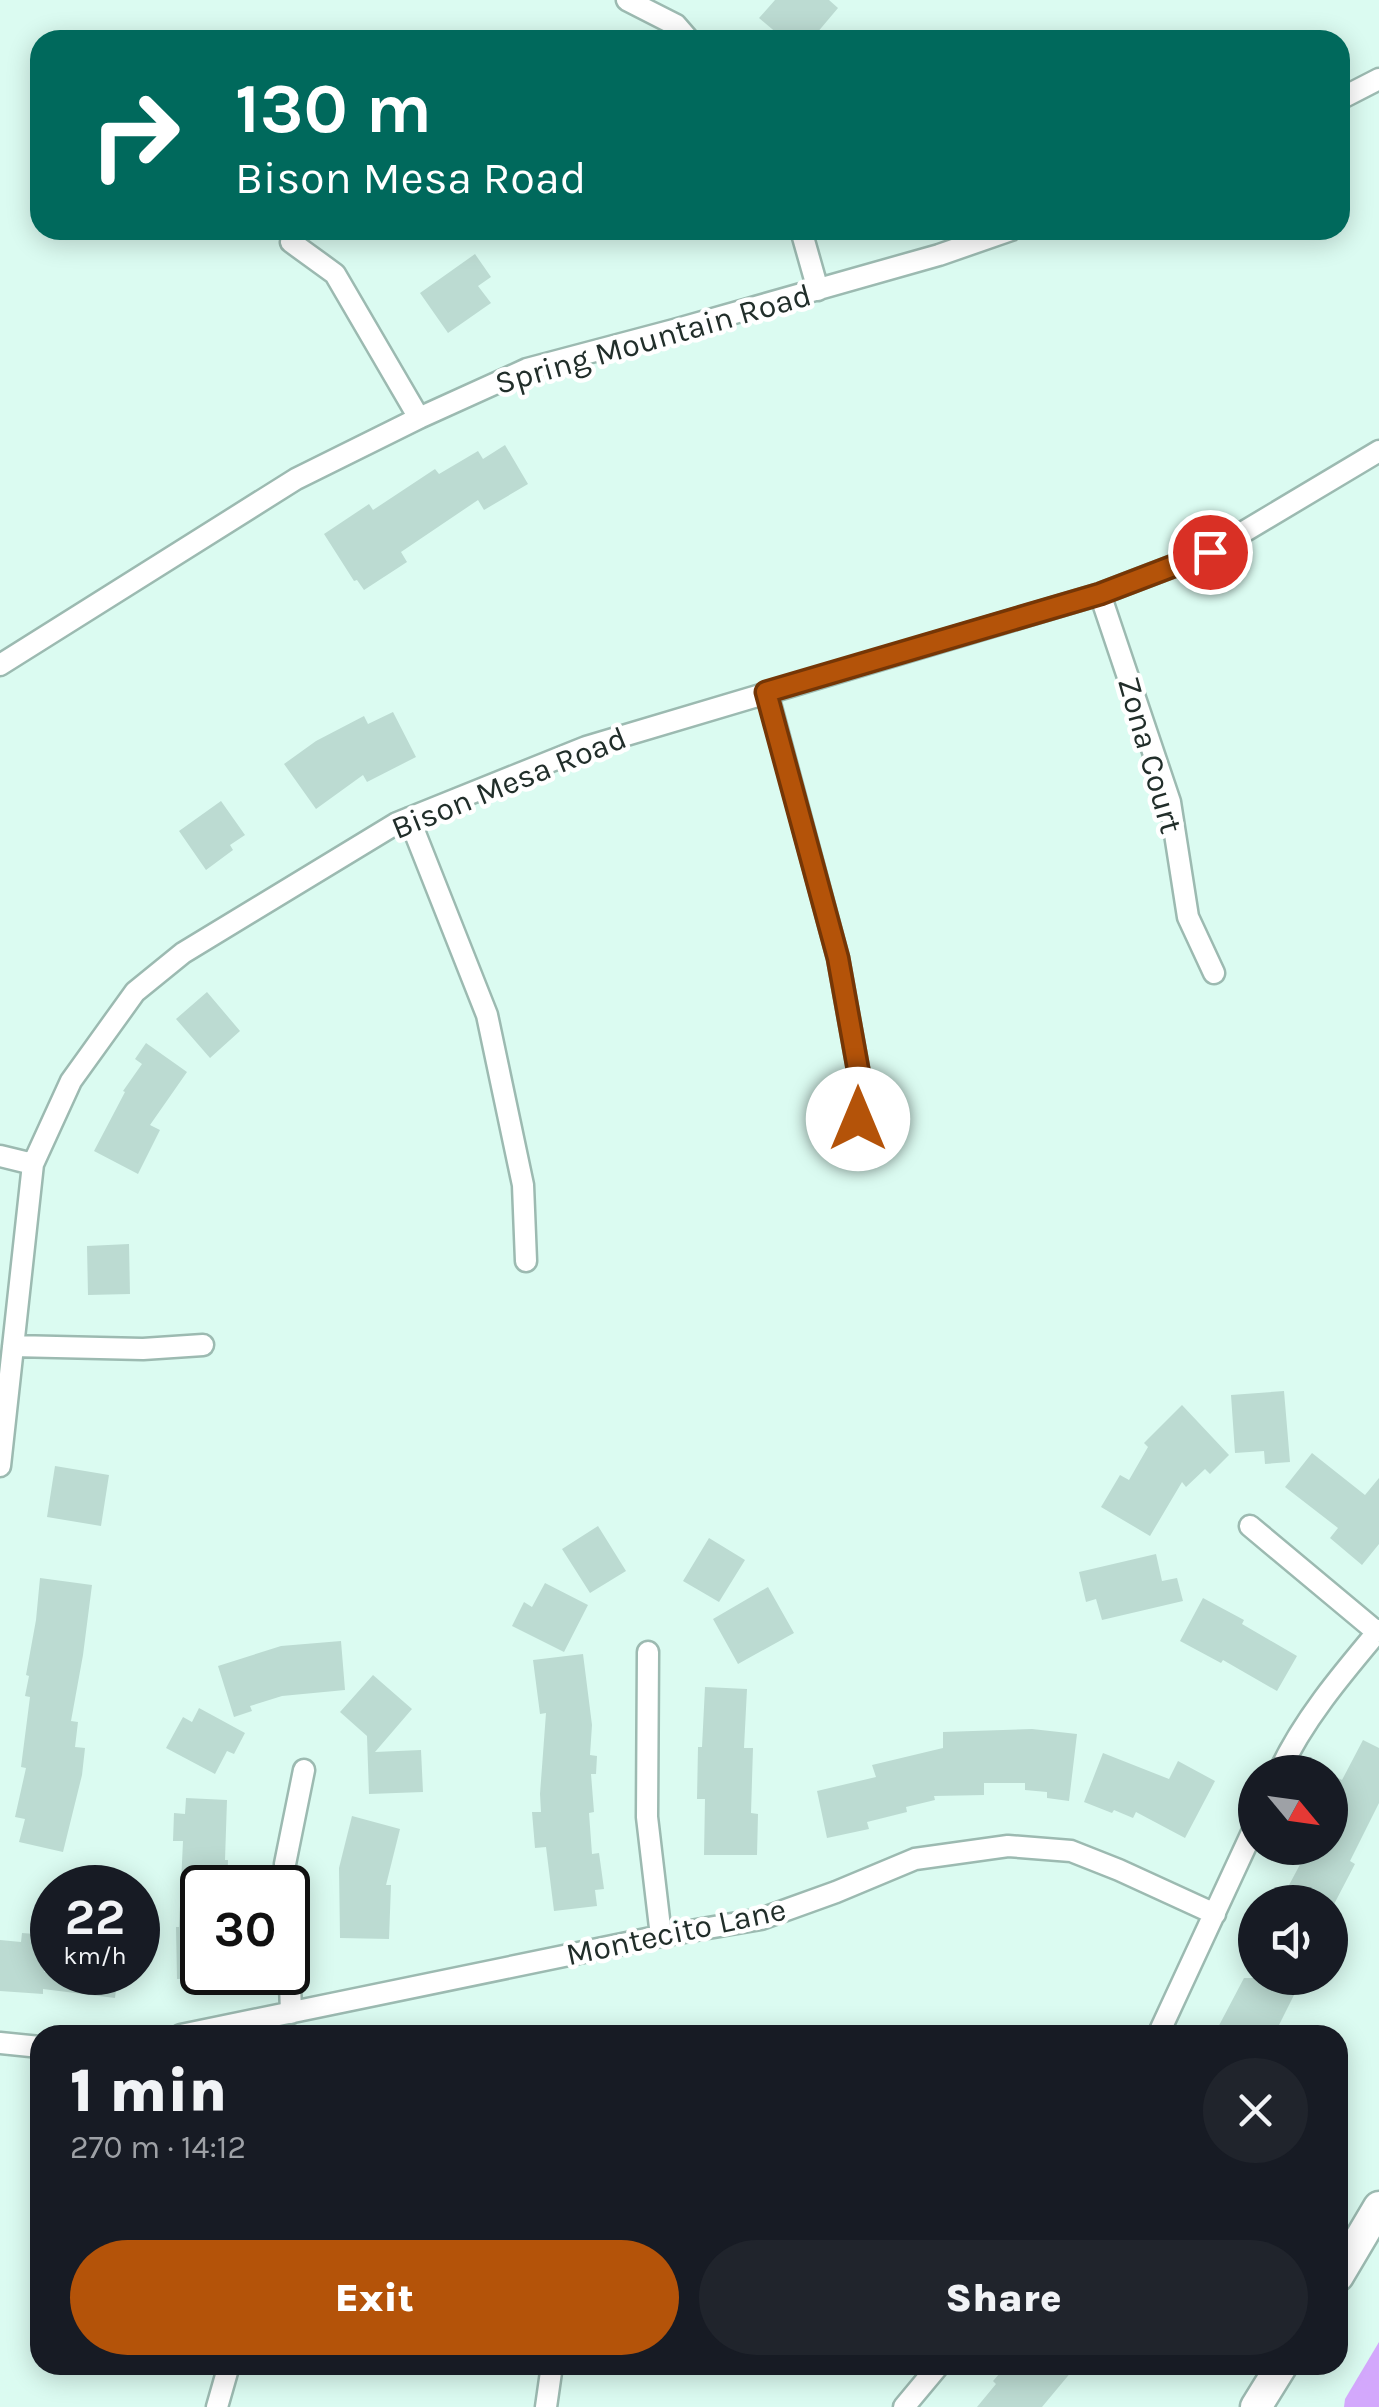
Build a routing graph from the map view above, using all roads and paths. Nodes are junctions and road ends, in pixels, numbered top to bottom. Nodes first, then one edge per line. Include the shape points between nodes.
1 (627, 0) edge
2 (680, 30) edge
3 (1379, 79) edge
4 (1350, 93) edge
5 (804, 240) edge
6 (982, 240) edge
7 (291, 242) dead end
8 (818, 290) junction
9 (419, 418) junction
10 (1379, 451) edge
11 (1100, 594) junction
12 (0, 664) edge
13 (766, 692) junction
14 (410, 818) junction
15 (1214, 973) dead end
16 (0, 1156) edge
17 (856, 1158) dead end
18 (33, 1164) junction
19 (526, 1261) dead end
20 (203, 1345) dead end
21 (13, 1346) junction
22 (0, 1466) edge
23 (1250, 1526) dead end
24 (1378, 1630) edge
25 (648, 1652) dead end
26 (1288, 1755) edge
27 (304, 1770) dead end
28 (1238, 1863) edge
29 (285, 1865) edge
30 (1215, 1914) junction
31 (661, 1936) junction
32 (290, 1995) edge
33 (291, 2013) junction
34 (230, 2025) edge
35 (1163, 2025) edge
36 (0, 2044) edge
37 (30, 2047) edge
38 (1379, 2207) edge
39 (1348, 2259) edge
40 (226, 2375) edge
41 (551, 2375) edge
42 (931, 2375) edge
43 (1276, 2375) edge
44 (218, 2407) edge
45 (546, 2407) edge
46 (904, 2407) edge
47 (1256, 2407) edge

1 - 2 street
3 - 4 street
5 - 8 street
6 - 8 street, Spring Mountain Road
7 - 9 street via 335,274
8 - 9 street, Spring Mountain Road via 526,368
9 - 12 street, Spring Mountain Road via 296,479
10 - 11 street, Bison Mesa Road via 1210,552
11 - 13 street, Bison Mesa Road
11 - 15 street, Zona Court via 1170,802 1188,917
13 - 14 street, Bison Mesa Road via 586,747
13 - 17 street via 838,958 860,1080
14 - 18 street, Bison Mesa Road via 184,953 135,992 71,1081
14 - 19 street via 487,1015 523,1185
16 - 18 street
18 - 21 street, Bison Mesa Road
20 - 21 street
21 - 22 street, Bison Mesa Road
23 - 24 street
24 - 26 street
25 - 31 street via 647,1818
27 - 29 street
28 - 30 street
30 - 31 street, Montecito Lane via 1071,1851 1008,1846 914,1859 762,1919
30 - 35 street
31 - 33 street, Montecito Lane
32 - 33 street
33 - 34 street, Montecito Lane
36 - 37 street
38 - 39 street
40 - 44 street
41 - 45 street
42 - 46 street
43 - 47 street

